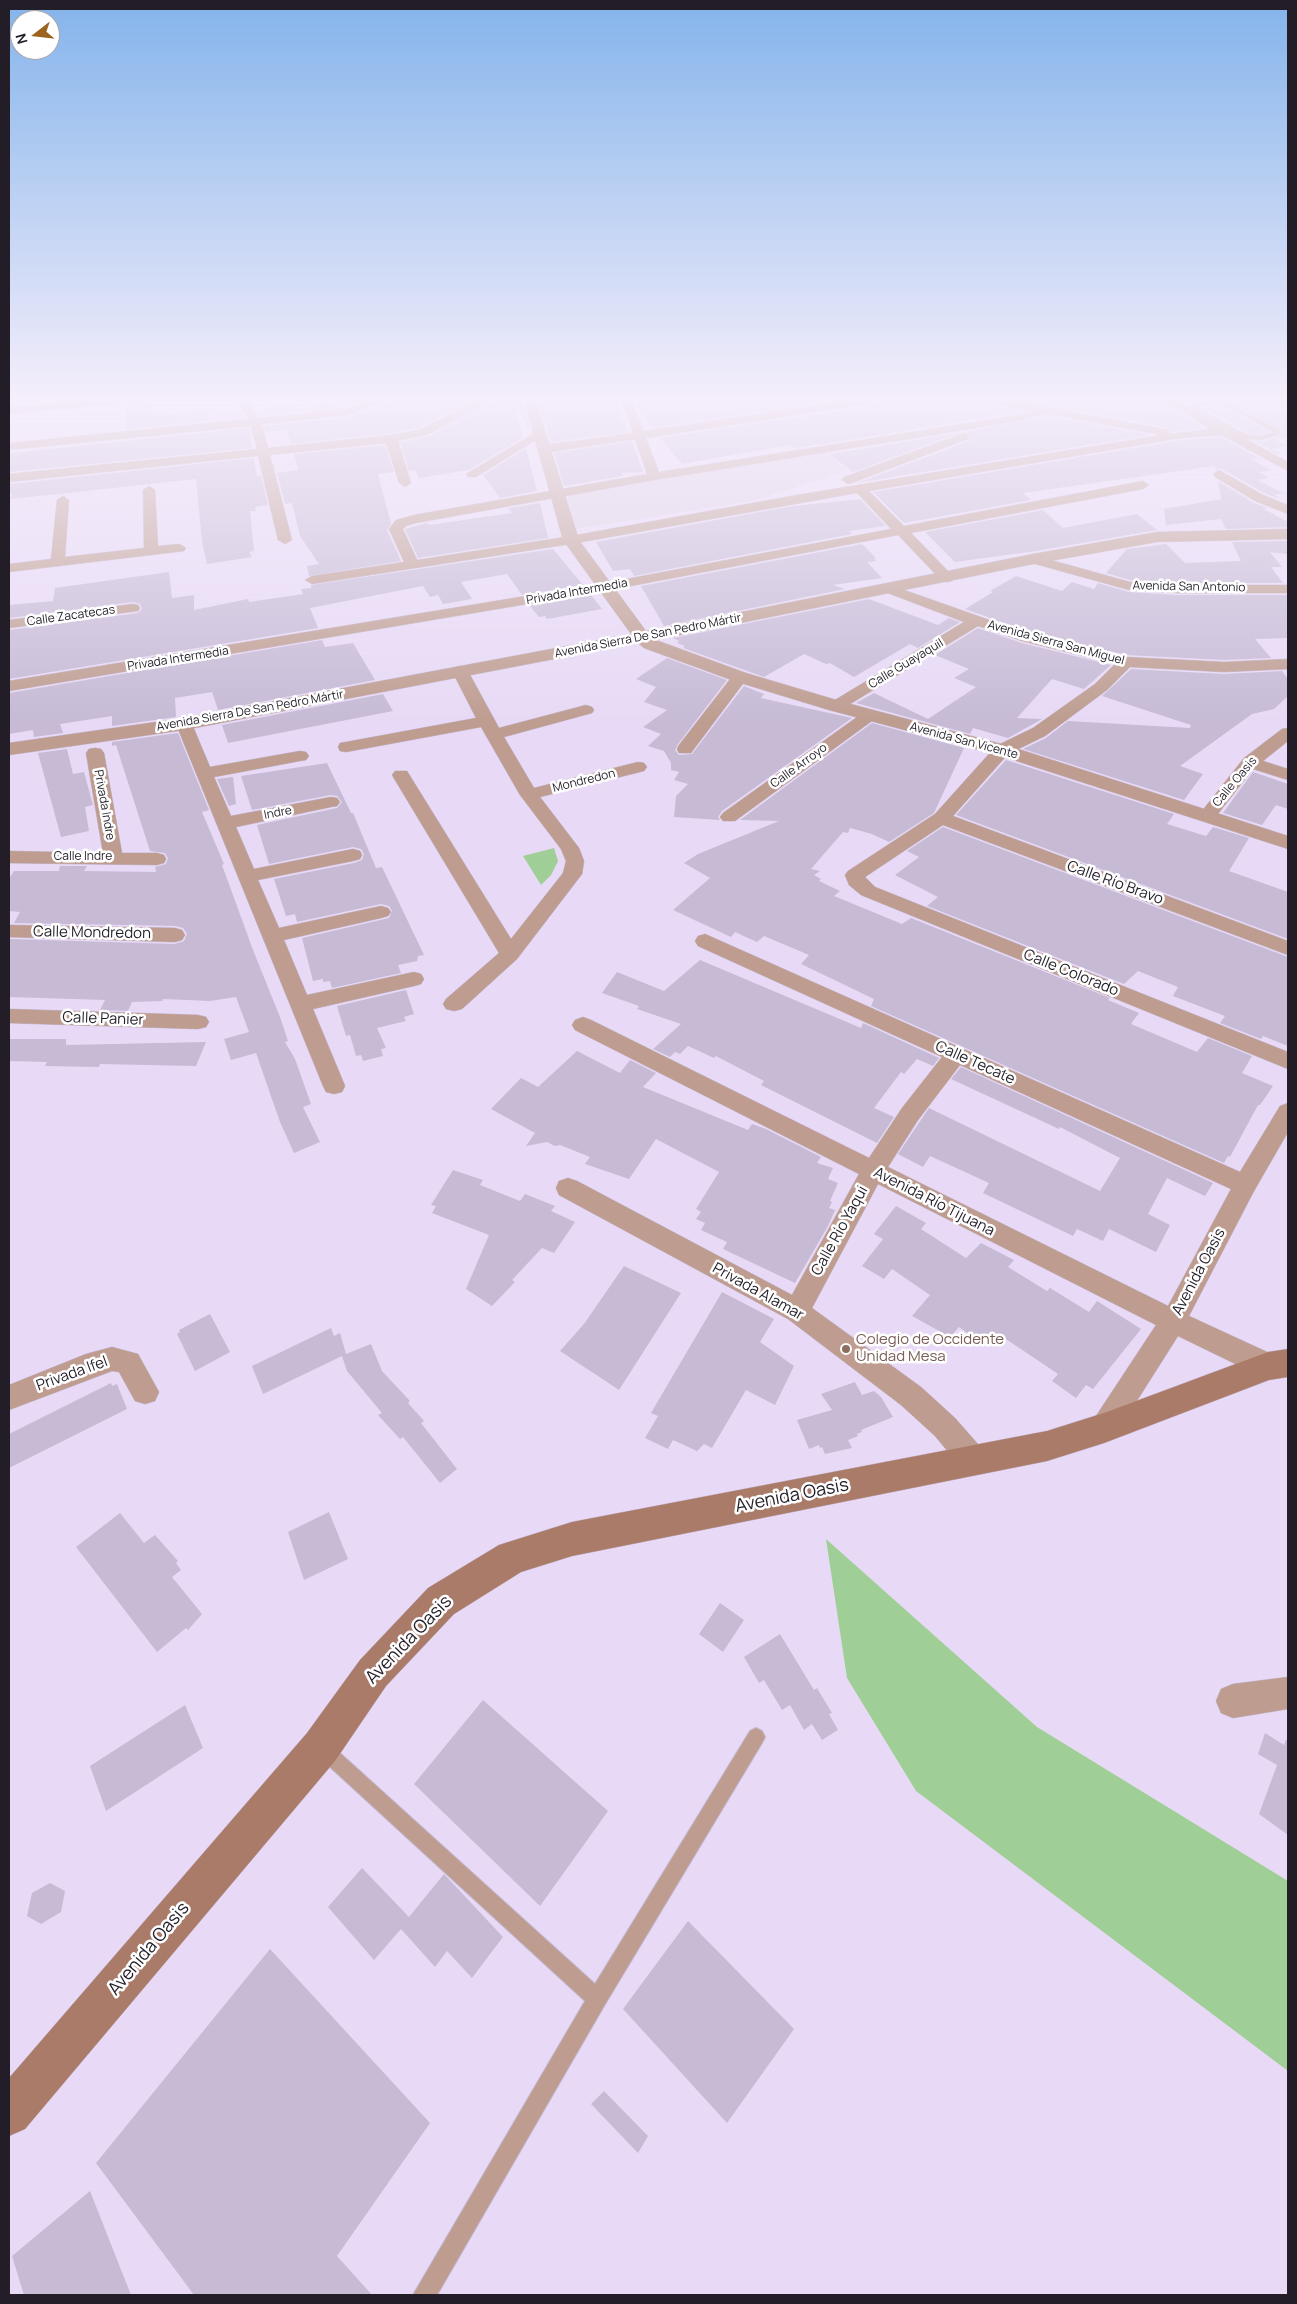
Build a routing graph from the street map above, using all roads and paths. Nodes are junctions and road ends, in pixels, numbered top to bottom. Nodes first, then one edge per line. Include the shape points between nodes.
1 (62, 509) edge
2 (150, 509) edge
3 (277, 509) edge
4 (472, 509) edge
5 (561, 509) edge
6 (745, 509) edge
7 (880, 509) edge
8 (1023, 509) edge
9 (903, 531) junction
10 (1288, 534) edge
11 (285, 540) dead end
12 (571, 540) junction
13 (179, 548) dead end
14 (152, 552) junction
15 (1033, 559) junction
16 (58, 563) junction
17 (412, 564) junction
18 (9, 568) edge
19 (947, 578) junction
20 (312, 580) dead end
21 (606, 587) junction
22 (890, 589) junction
23 (1288, 589) edge
24 (133, 608) dead end
25 (976, 621) junction
26 (9, 624) edge
27 (642, 637) junction
28 (1126, 662) junction
29 (1288, 664) edge
30 (460, 671) junction
31 (740, 677) junction
32 (9, 686) edge
33 (836, 706) junction
34 (586, 710) dead end
35 (870, 715) junction
36 (184, 724) junction
37 (490, 728) junction
38 (1288, 733) edge
39 (346, 748) dead end
40 (9, 749) edge
41 (685, 749) dead end
42 (1002, 750) junction
43 (95, 753) dead end
44 (300, 756) dead end
45 (1250, 762) junction
46 (638, 767) dead end
47 (205, 773) junction
48 (401, 775) dead end
49 (1288, 775) edge
50 (529, 795) junction
51 (331, 802) dead end
52 (1208, 816) junction
53 (729, 817) dead end
54 (941, 818) junction
55 (226, 823) junction
56 (1288, 843) edge
57 (353, 855) dead end
58 (9, 857) edge
59 (113, 857) junction
60 (157, 858) dead end
61 (247, 876) junction
62 (381, 912) dead end
63 (9, 931) edge
64 (176, 935) dead end
65 (272, 936) junction
66 (705, 941) dead end
67 (1288, 948) edge
68 (510, 954) junction
69 (414, 979) dead end
70 (300, 1004) junction
71 (454, 1004) dead end
72 (9, 1016) edge
73 (198, 1022) dead end
74 (583, 1025) dead end
75 (956, 1055) junction
76 (1288, 1061) edge
77 (334, 1086) dead end
78 (1288, 1112) edge
79 (873, 1171) junction
80 (1245, 1184) junction
81 (568, 1188) dead end
82 (797, 1311) junction
83 (1173, 1322) junction
84 (1278, 1364) edge
85 (145, 1392) dead end
86 (10, 1394) edge
87 (1104, 1428) junction
88 (974, 1461) junction
89 (1288, 1693) edge
90 (1233, 1702) dead end
91 (756, 1737) dead end
92 (321, 1747) junction
93 (597, 2000) junction
94 (9, 2113) edge
95 (424, 2295) edge

1 - 16 street
2 - 14 street
3 - 11 street
4 - 17 street via 397,525
5 - 12 street
6 - 12 street
7 - 9 street
8 - 9 street, Privada Intermedia
9 - 19 street
9 - 21 street, Privada Intermedia
10 - 15 street, Avenida Sierra De San Pedro Mártir via 1158,538
12 - 17 street
12 - 21 street
13 - 14 street
14 - 16 street
15 - 19 street, Avenida Sierra De San Pedro Mártir
15 - 23 street, Avenida San Antonio via 1129,586
16 - 18 street
17 - 20 street
19 - 22 street, Avenida Sierra De San Pedro Mártir
21 - 27 street
21 - 32 street, Privada Intermedia
22 - 25 street, Avenida Sierra San Miguel
22 - 27 street, Avenida Sierra De San Pedro Mártir
24 - 26 street, Calle Zacatecas
25 - 28 street, Avenida Sierra San Miguel via 1028,638
25 - 33 street, Calle Guayaquil
27 - 30 street, Avenida Sierra De San Pedro Mártir
27 - 31 street, Avenida San Vicente via 650,644
28 - 29 street, Avenida Sierra San Miguel via 1224,667
28 - 42 street via 1101,687 1047,726
30 - 36 street, Avenida Sierra De San Pedro Mártir
30 - 37 street
31 - 33 street, Avenida San Vicente
31 - 41 street
33 - 35 street, Avenida San Vicente
34 - 37 street
35 - 42 street, Avenida San Vicente
35 - 53 street, Calle Arroyo
36 - 40 street, Avenida Sierra De San Pedro Mártir
36 - 47 street
37 - 39 street
37 - 50 street
38 - 45 street, Calle Oasis
42 - 52 street, Avenida San Vicente
42 - 54 street
43 - 59 street, Privada Indre
44 - 47 street
45 - 49 street
45 - 52 street, Calle Oasis
46 - 50 street, Mondredon
47 - 55 street
48 - 68 street
50 - 68 street via 570,848 575,861 572,874
51 - 55 street, Indre
52 - 56 street, Avenida San Vicente
54 - 67 street, Calle Río Bravo
54 - 76 street, Calle Colorado via 861,870 855,875 856,881 868,891
55 - 61 street
57 - 61 street
58 - 59 street, Calle Indre
59 - 60 street, Calle Indre
61 - 65 street
62 - 65 street
63 - 64 street, Calle Mondredon
65 - 70 street
66 - 75 street, Calle Tecate
68 - 71 street
69 - 70 street
70 - 77 street
72 - 73 street, Calle Panier
74 - 79 street, Avenida Río Tijuana
75 - 79 street, Calle Río Yaqui via 910,1114
75 - 80 street, Calle Tecate
78 - 80 street, Avenida Oasis
79 - 82 street, Calle Río Yaqui
79 - 83 street, Avenida Río Tijuana
80 - 83 street, Avenida Oasis
81 - 82 street, Privada Alamar
82 - 88 street, Privada Alamar via 911,1396 945,1427
83 - 84 street, Avenida Río Tijuana
83 - 87 street, Avenida Oasis
84 - 87 main road, Avenida Oasis
85 - 86 street, Privada Ifel via 128,1362 112,1359
87 - 88 main road, Avenida Oasis via 1047,1446
88 - 92 main road, Avenida Oasis via 572,1539 512,1557 441,1601 373,1673
89 - 90 street
91 - 93 lane
92 - 93 lane
92 - 94 main road, Avenida Oasis
93 - 95 lane

